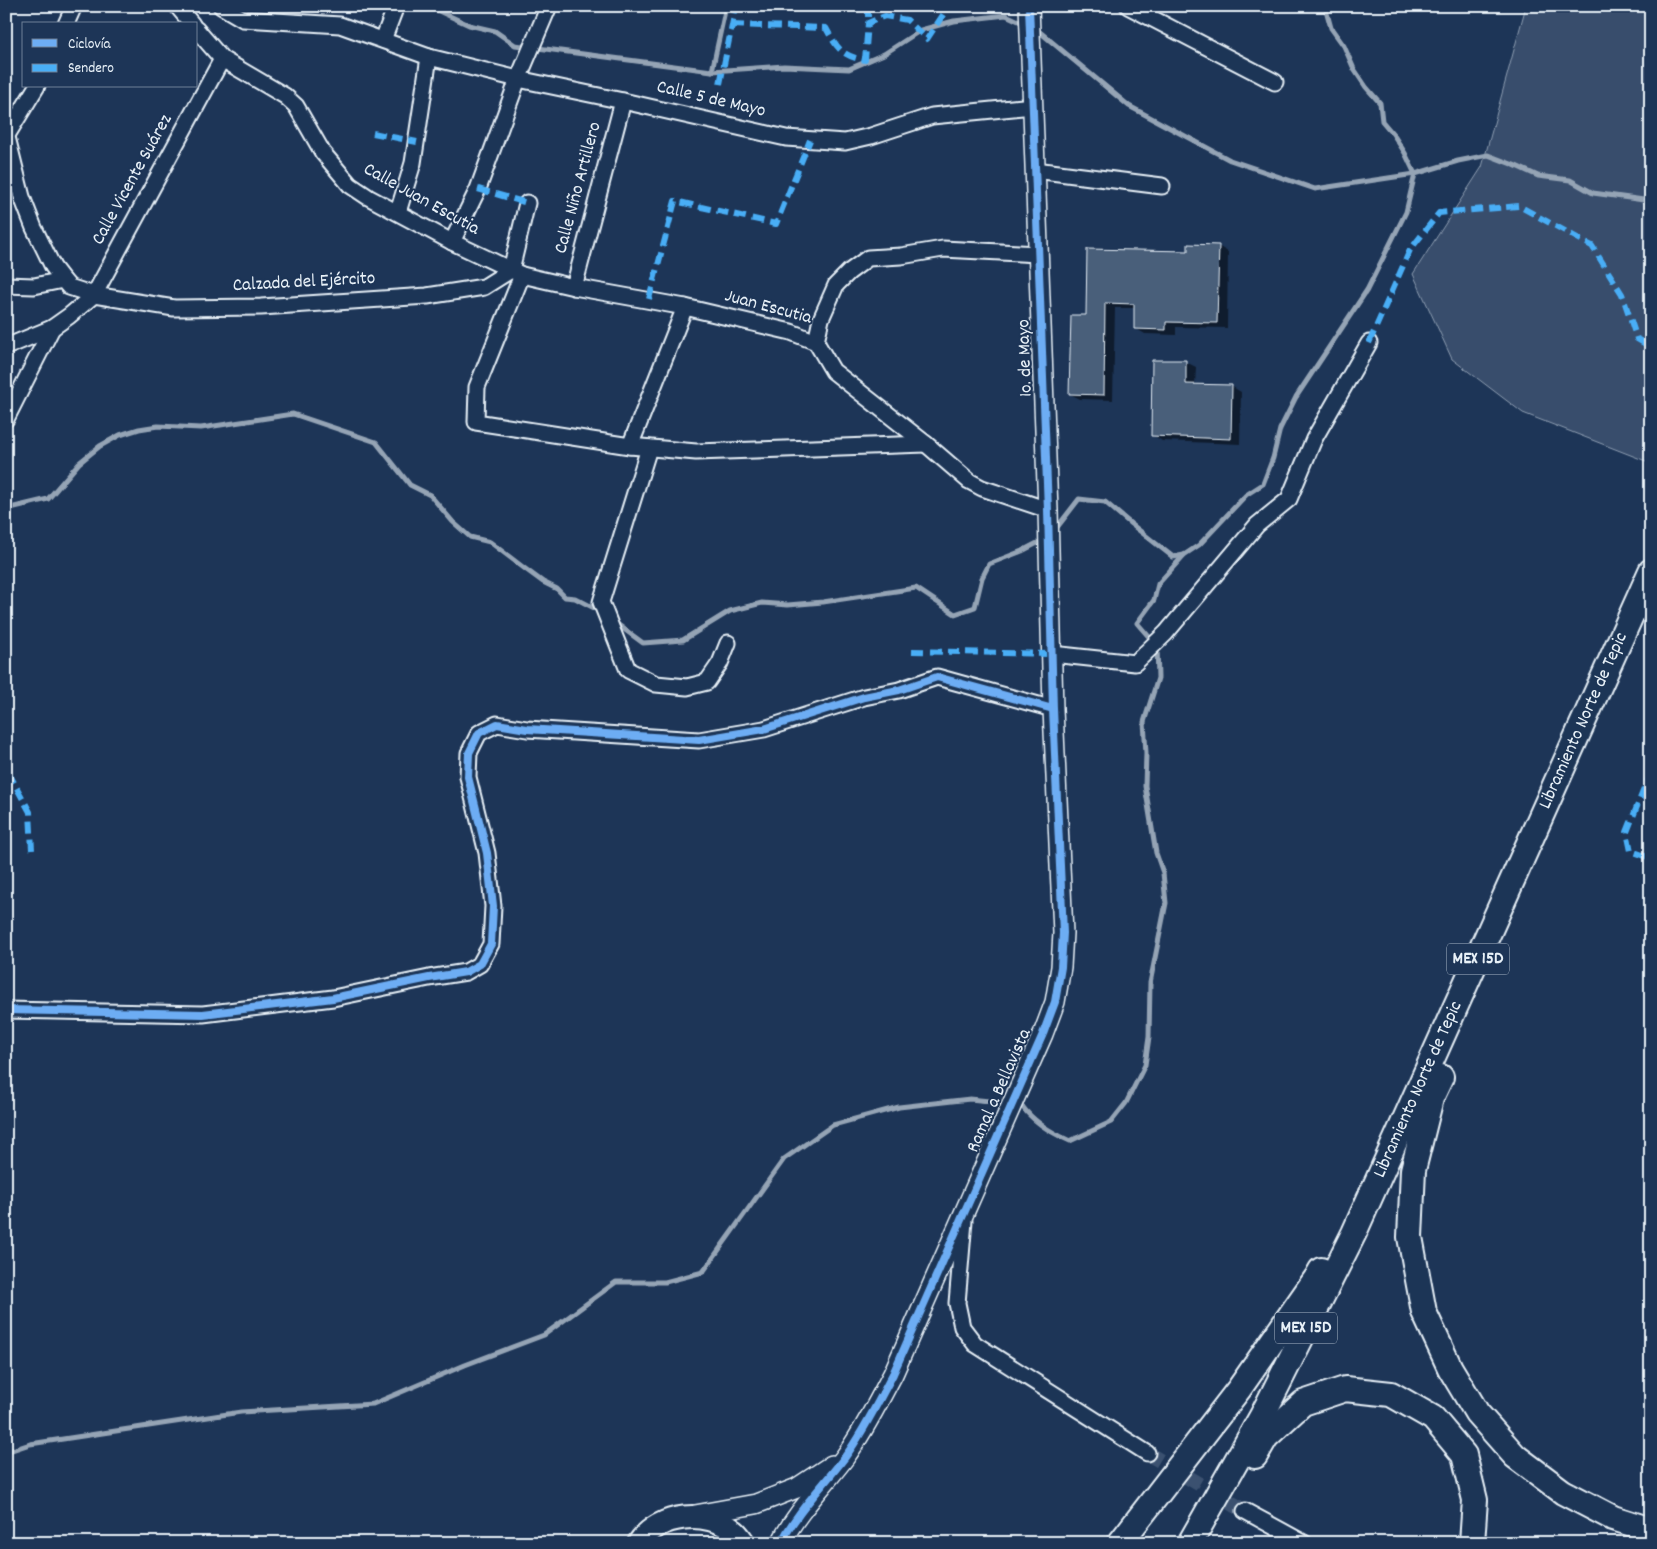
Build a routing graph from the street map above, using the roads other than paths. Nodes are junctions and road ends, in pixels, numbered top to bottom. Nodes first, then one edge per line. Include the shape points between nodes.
1 (74, 6) edge
2 (177, 6) edge
3 (221, 6) edge
4 (396, 6) edge
5 (549, 6) edge
6 (1029, 6) edge
7 (1128, 6) edge
8 (67, 22) edge
9 (190, 22) edge
10 (198, 31) edge
11 (383, 40) junction
12 (429, 56) junction
13 (222, 59) junction
14 (518, 79) junction
15 (1275, 82) dead end
16 (36, 88) edge
17 (1033, 98) junction
18 (623, 101) junction
19 (7, 134) edge
20 (1035, 170) junction
21 (1162, 186) dead end
22 (527, 203) dead end
23 (398, 212) junction
24 (452, 242) junction
25 (1038, 254) junction
26 (517, 272) junction
27 (63, 280) junction
28 (6, 285) edge
29 (574, 286) junction
30 (94, 295) junction
31 (685, 307) junction
32 (52, 328) junction
33 (816, 342) junction
34 (1369, 343) dead end
35 (6, 347) edge
36 (6, 418) edge
37 (926, 444) junction
38 (630, 446) junction
39 (649, 448) junction
40 (1048, 510) junction
41 (1651, 571) edge
42 (728, 643) dead end
43 (1052, 654) junction
44 (1053, 709) junction
45 (1544, 812) junction
46 (6, 1010) edge
47 (1411, 1106) junction
48 (964, 1212) junction
49 (1147, 1453) tunnel mouth
50 (846, 1456) junction
51 (1245, 1511) tunnel mouth
52 (688, 1516) junction
53 (1651, 1530) edge
54 (639, 1543) edge
55 (744, 1543) edge
56 (781, 1543) edge
57 (1120, 1543) edge
58 (1190, 1543) edge
59 (1206, 1543) edge
60 (1304, 1543) edge
61 (1472, 1543) edge

1 - 8 street
2 - 9 street
3 - 11 street, Calle 5 de Mayo via 243,19 340,25
4 - 11 street
5 - 14 street
6 - 17 street, 1o. de Mayo
7 - 15 street
10 - 13 street, Calle Juan Escutia
11 - 12 street, Calle 5 de Mayo
12 - 14 street, Calle 5 de Mayo
12 - 23 street via 413,162
13 - 23 street, Calle Juan Escutia via 285,96 296,106 323,153 350,185
13 - 30 street, Calle Vicente Suárez
14 - 18 street, Calle 5 de Mayo
14 - 24 street via 478,189
16 - 19 street
17 - 18 street, Calle 5 de Mayo via 932,116 845,142 786,138
17 - 20 street, 1o. de Mayo
18 - 29 street, Calle Niño Artillero
19 - 27 street via 22,196 34,228
20 - 21 street
20 - 25 street, 1o. de Mayo
22 - 26 street
23 - 24 street, Calle Juan Escutia
24 - 26 street, Calle Juan Escutia
25 - 33 street via 943,249 868,258 836,285 821,320
25 - 40 street, 1o. de Mayo
26 - 29 street, Juan Escutia
26 - 30 street, Calzada del Ejército via 484,287 427,296 261,307 174,308
26 - 38 street via 477,387 476,422
27 - 28 street via 34,286
27 - 30 street, Calzada del Ejército via 69,287
29 - 31 street, Juan Escutia
30 - 32 street
31 - 33 street, Juan Escutia via 791,332
31 - 38 street
32 - 35 street
32 - 36 street
33 - 37 street, Juan Escutia via 833,370
34 - 43 street via 1314,439 1289,500 1257,526 1166,633 1135,663
37 - 39 street via 696,452
37 - 40 street, Juan Escutia via 968,481
38 - 39 street
39 - 42 street via 601,602 628,670 656,684 687,687 707,682
40 - 43 street, 1o. de Mayo
41 - 45 highway, Libramiento Norte de Tepic / MEX 15D
43 - 44 street, 1o. de Mayo
44 - 46 street via 937,677 764,729 699,740 527,729 497,724 479,733 469,753 468,777 487,852 493,906 491,944 480,964 466,972 333,998 203,1014
44 - 48 street, Ramal a Bellavista via 1063,933 1055,1002
45 - 47 highway, Libramiento Norte de Tepic / MEX 15D
45 - 53 highway via 1546,848 1431,1098 1413,1170 1410,1237 1424,1312 1450,1368 1477,1413 1515,1456 1563,1492 1613,1518
47 - 57 highway via 1394,1118 1317,1277 1238,1389
47 - 58 highway, Libramiento Norte de Tepic / MEX 15D via 1354,1233 1262,1416
48 - 49 street via 957,1303 962,1327 975,1344
48 - 50 street, Ramal a Bellavista via 892,1374
50 - 52 street via 797,1488 756,1504
50 - 56 street, Ramal a Bellavista via 804,1508
51 - 60 street
52 - 54 main road via 664,1522
52 - 55 main road via 712,1519 734,1531
59 - 61 highway via 1266,1437 1303,1403 1345,1389 1391,1394 1433,1418 1464,1455 1475,1500

